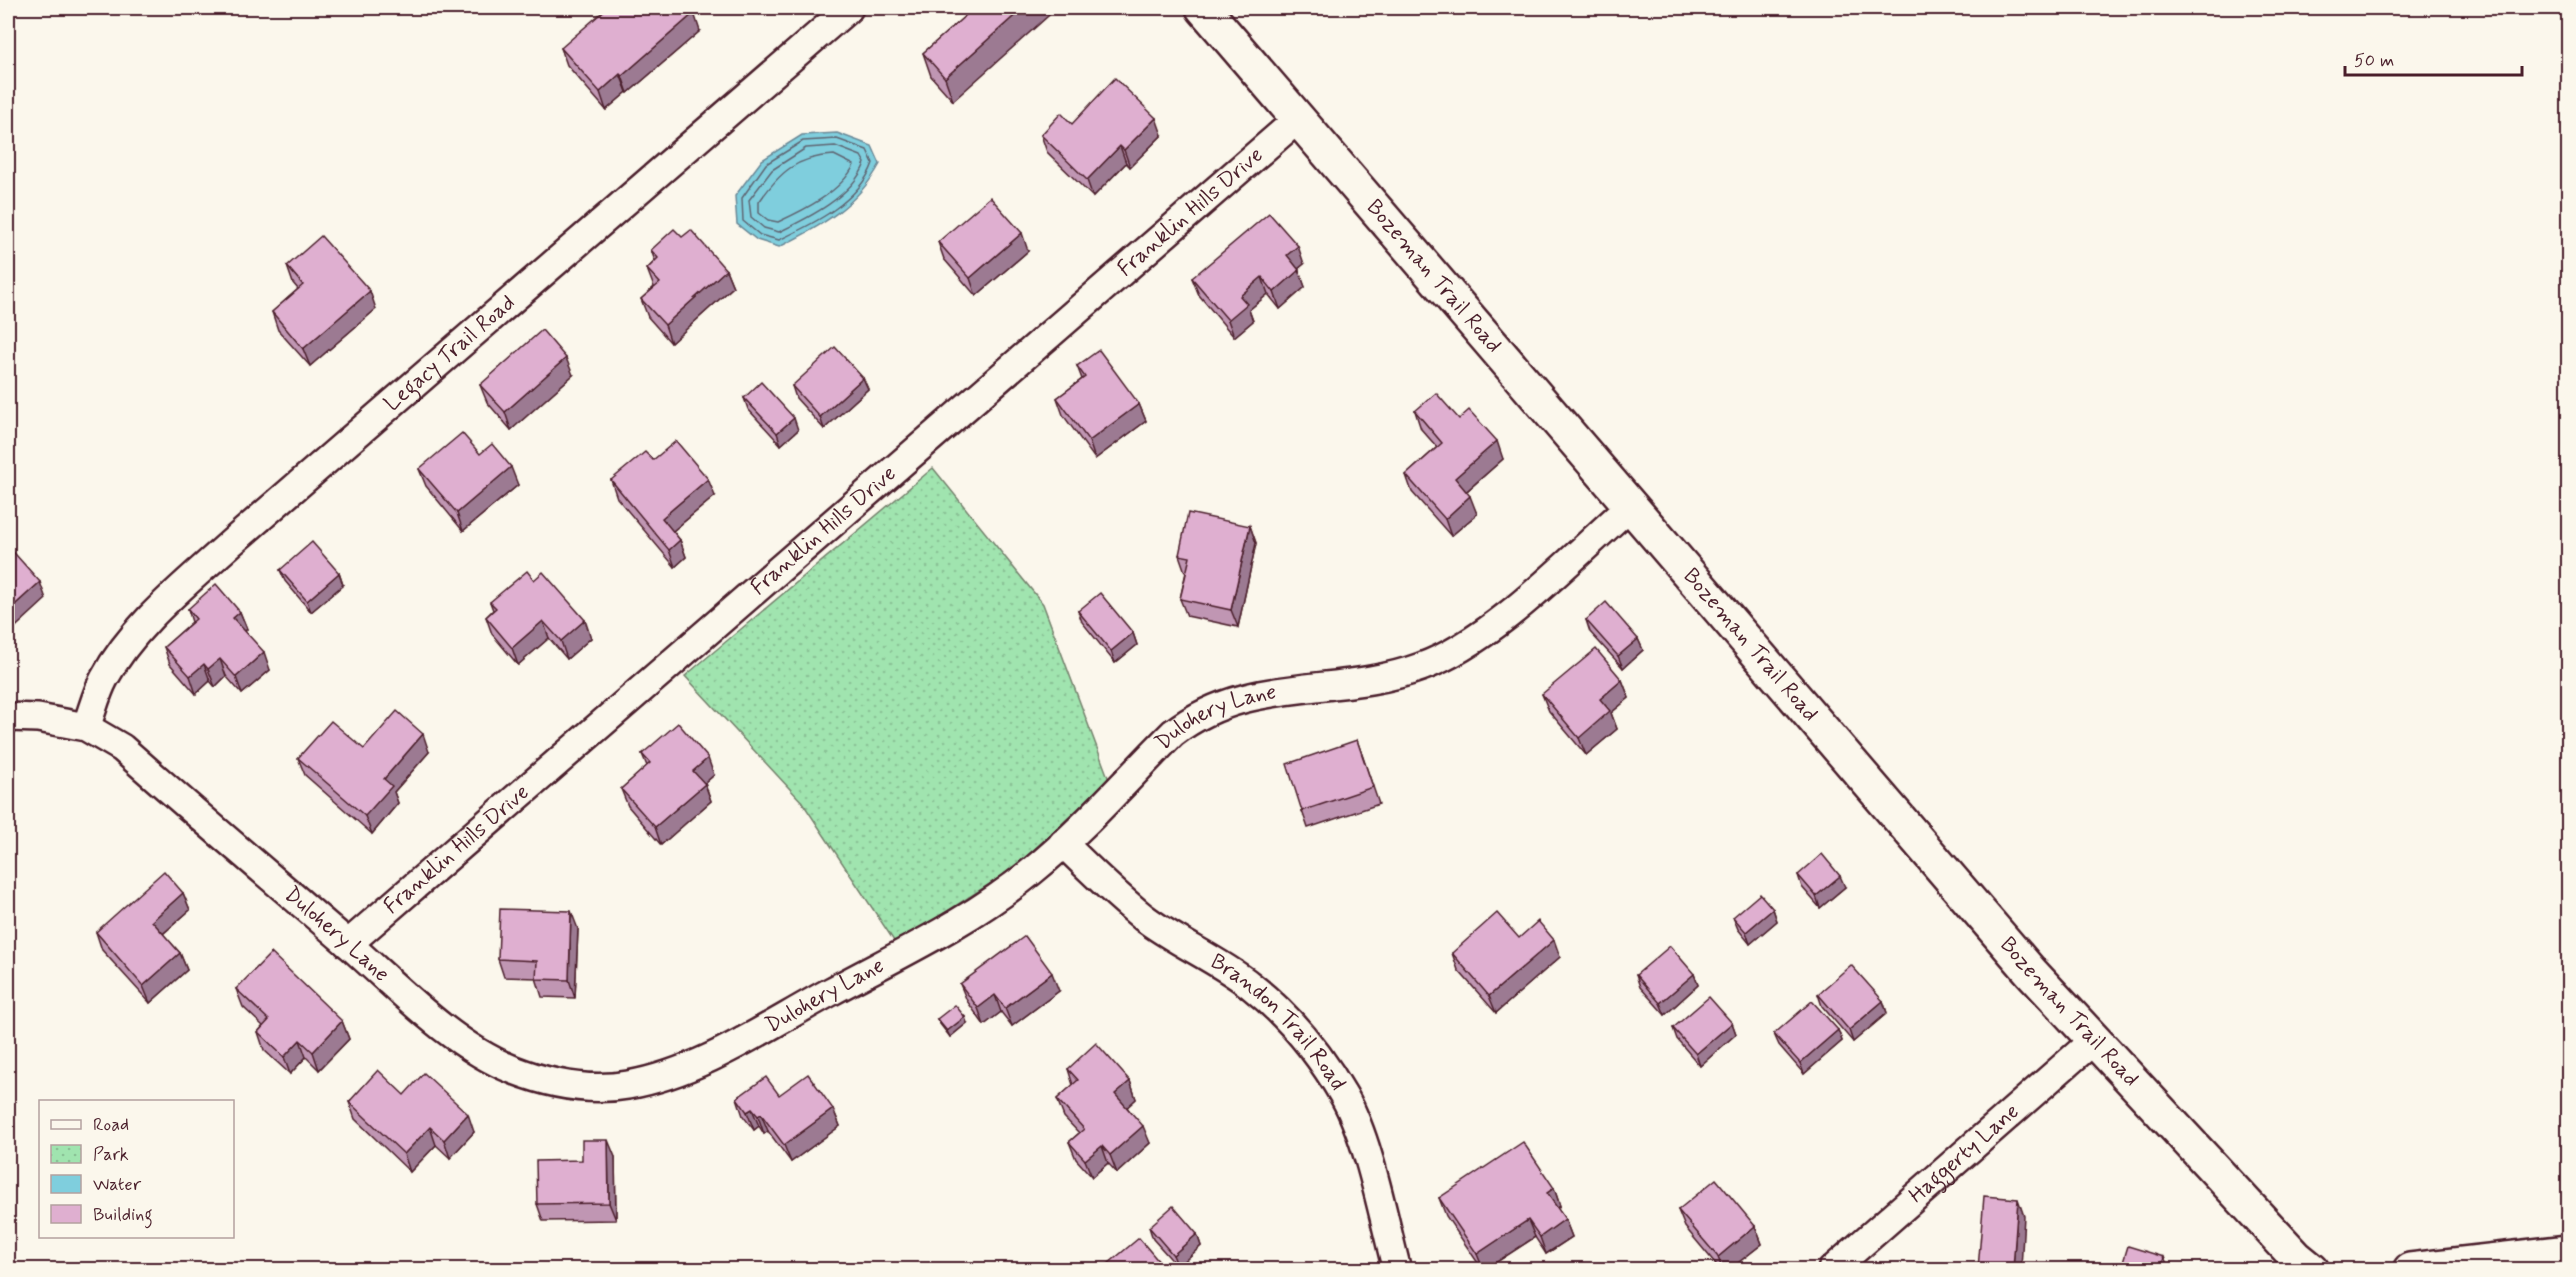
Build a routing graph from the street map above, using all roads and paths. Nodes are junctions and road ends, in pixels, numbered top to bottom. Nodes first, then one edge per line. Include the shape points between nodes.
1 (849, 8) edge
2 (1203, 8) edge
3 (1299, 118) junction
4 (1629, 507) junction
5 (8, 717) edge
6 (86, 727) junction
7 (1063, 843) junction
8 (348, 944) junction
9 (2095, 1039) junction
10 (2568, 1252) edge
11 (1397, 1269) edge
12 (1832, 1269) edge
13 (2312, 1269) edge
14 (2410, 1269) edge

1 - 6 street, Legacy Trail Road via 158,610 127,645 104,680
2 - 3 street, Bozeman Trail Road
3 - 4 street, Bozeman Trail Road
3 - 8 street, Franklin Hills Drive
4 - 7 street, Dulohery Lane via 1491,627 1422,667 1380,678 1256,695 1227,702 1194,717 1173,733
4 - 9 street, Bozeman Trail Road via 2023,963
5 - 6 street, Dulohery Lane
6 - 8 street, Dulohery Lane via 122,748
7 - 8 street, Dulohery Lane via 998,898 937,936 716,1054 673,1073 627,1085 555,1083 495,1061 461,1040 375,971
7 - 11 street, Brandon Trail Road via 1144,917 1251,986 1318,1055 1357,1125
9 - 12 street, Haggerty Lane
9 - 13 street, Bozeman Trail Road via 2296,1257
10 - 14 street

